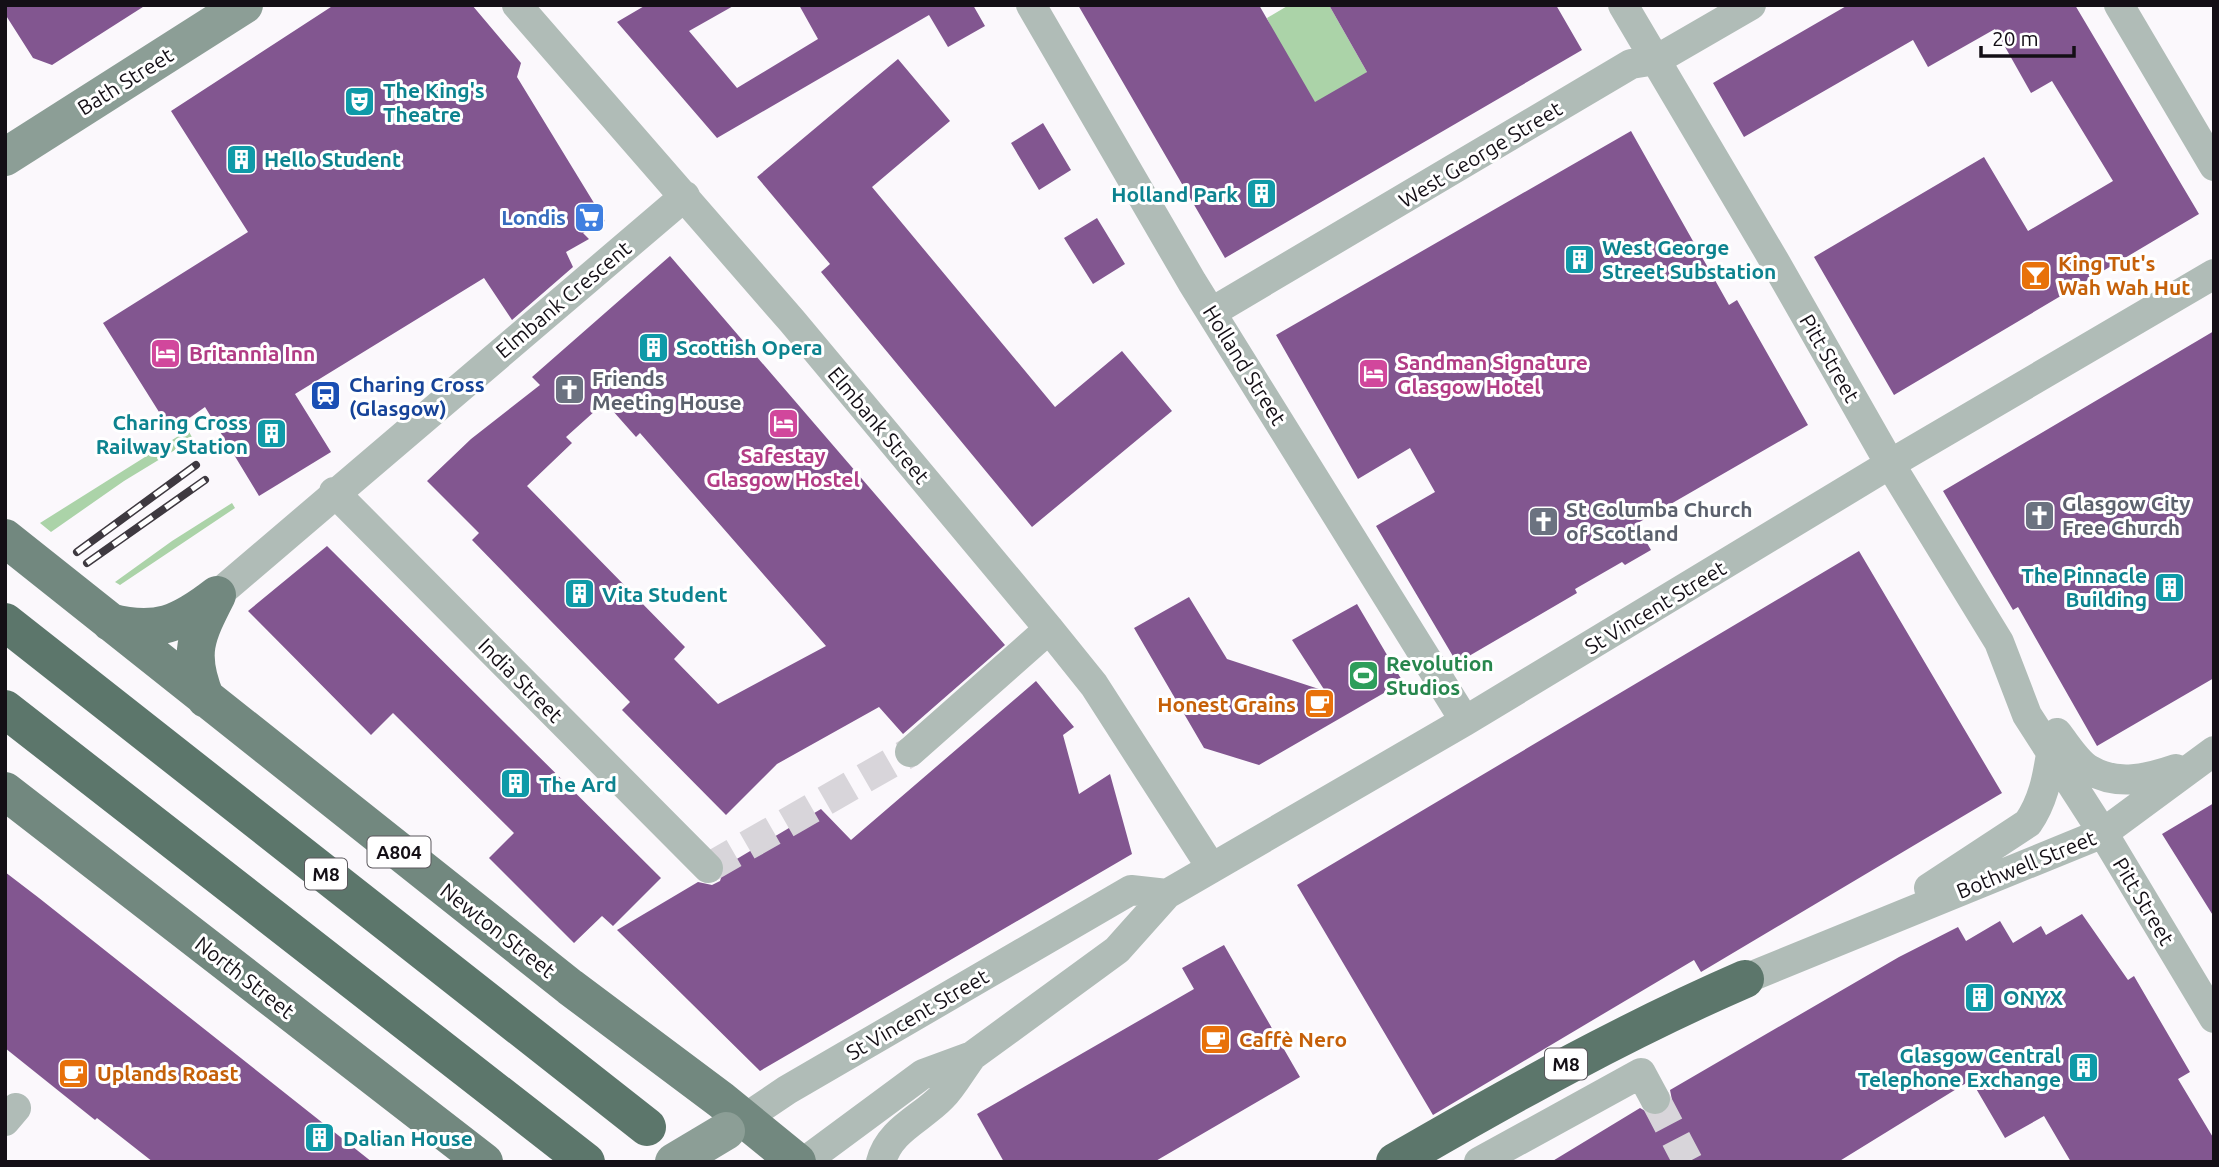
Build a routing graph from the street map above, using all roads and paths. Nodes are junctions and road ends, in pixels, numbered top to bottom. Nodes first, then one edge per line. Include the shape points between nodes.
1 (244, 5) edge
2 (517, 5) edge
3 (1031, 5) edge
4 (1623, 5) edge
5 (1751, 5) edge
6 (2119, 5) edge
7 (1656, 60) junction
8 (5, 157) edge
9 (2214, 166) edge
10 (685, 196) junction
11 (2214, 274) edge
12 (1212, 312) junction
13 (1890, 464) junction
14 (334, 492) junction
15 (5, 538) edge
16 (218, 595) junction
17 (5, 622) edge
18 (110, 622) junction
19 (1049, 629) junction
20 (206, 698) junction
21 (5, 709) edge
22 (2027, 715) junction
23 (1465, 721) junction
24 (910, 752) tunnel mouth
25 (2051, 754) junction
26 (2205, 757) edge
27 (5, 791) edge
28 (2103, 833) junction
29 (1212, 867) junction
30 (708, 868) dead end
31 (1167, 894) junction
32 (1861, 932) junction
33 (1745, 978) joint
34 (2214, 1018) edge
35 (972, 1056) junction
36 (1655, 1099) tunnel mouth
37 (735, 1124) junction
38 (647, 1127) dead end
39 (484, 1162) edge
40 (586, 1162) edge
41 (674, 1162) edge
42 (797, 1162) edge
43 (804, 1162) edge
44 (881, 1162) edge
45 (1395, 1162) edge
46 (1479, 1162) edge

1 - 8 street, Bath Street
2 - 10 street, Elmbank Street
3 - 12 street, Holland Street
4 - 7 street, Pitt Street
5 - 7 street, West George Street
6 - 9 street
7 - 12 street, West George Street via 1631,64
7 - 13 street, Pitt Street
10 - 14 street, Elmbank Crescent
10 - 19 street, Elmbank Street
11 - 13 street, St Vincent Street
12 - 23 street, Holland Street
13 - 22 street, Pitt Street via 1999,642
13 - 23 street, St Vincent Street
14 - 16 street, Elmbank Crescent
14 - 30 street, India Street
15 - 18 main road, Newton Street / A804
16 - 18 main road via 173,623 145,630
16 - 20 main road via 199,630 194,652 194,667
17 - 38 highway, M8
18 - 20 main road, Newton Street / A804
19 - 24 street
19 - 29 street, Elmbank Street via 1094,685
20 - 37 main road, Newton Street / A804
21 - 40 highway
22 - 25 street, Pitt Street
22 - 26 street via 2052,727 2088,770 2115,779 2153,777
23 - 29 street, St Vincent Street
25 - 28 street, Pitt Street
25 - 32 street, Bothwell Street via 2042,797 2028,823
26 - 28 street, Bothwell Street
27 - 39 main road, North Street
28 - 32 street, Bothwell Street
28 - 34 street, Pitt Street
29 - 31 street, St Vincent Street
31 - 35 street, St Vincent Street via 1117,950
31 - 37 street, St Vincent Street via 1130,890
32 - 33 street, Bothwell Street
33 - 45 highway, M8 via 1574,1059
35 - 43 street, St Vincent Street via 923,1074
35 - 44 street, St Vincent Street via 942,1097 898,1133
36 - 46 street via 1641,1073
37 - 41 street, St Vincent Street, bridge
37 - 42 main road, Newton Street / A804

